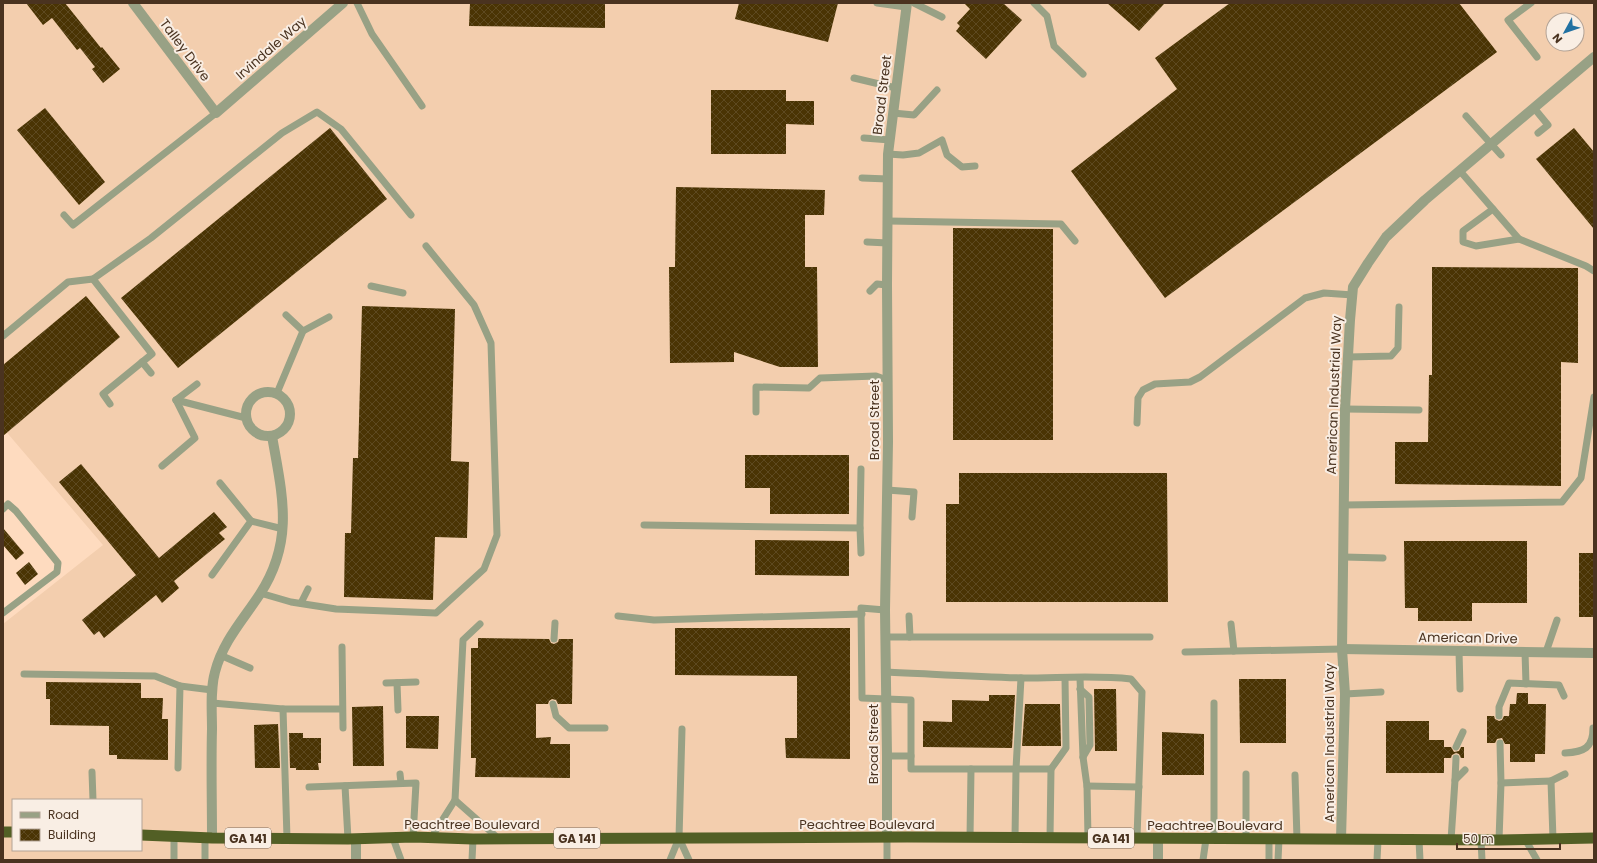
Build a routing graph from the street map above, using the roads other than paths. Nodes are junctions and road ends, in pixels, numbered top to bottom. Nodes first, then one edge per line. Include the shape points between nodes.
1 (133, 3) edge
2 (343, 3) edge
3 (357, 3) edge
4 (877, 3) edge
5 (1034, 3) edge
6 (1531, 3) edge
7 (909, 4) edge
8 (942, 17) dead end
9 (1537, 57) dead end
10 (1594, 57) edge
11 (1083, 74) dead end
12 (854, 78) dead end
13 (896, 88) junction
14 (937, 90) dead end
15 (422, 106) dead end
16 (1534, 108) junction
17 (216, 113) junction
18 (893, 113) junction
19 (1466, 116) dead end
20 (1538, 133) dead end
21 (864, 138) dead end
22 (890, 140) junction
23 (1491, 144) junction
24 (888, 154) junction
25 (1501, 155) dead end
26 (975, 166) dead end
27 (1460, 171) junction
28 (862, 178) dead end
29 (888, 179) junction
30 (1493, 209) junction
31 (411, 214) dead end
32 (64, 215) dead end
33 (888, 221) junction
34 (1519, 239) junction
35 (1075, 241) dead end
36 (867, 242) dead end
37 (888, 243) junction
38 (426, 246) dead end
39 (1594, 271) edge
40 (93, 279) junction
41 (887, 285) junction
42 (371, 286) dead end
43 (870, 291) dead end
44 (403, 293) dead end
45 (1352, 295) junction
46 (1399, 307) dead end
47 (286, 315) dead end
48 (329, 317) dead end
49 (303, 331) junction
50 (3, 336) edge
51 (1348, 357) junction
52 (142, 362) junction
53 (151, 372) dead end
54 (888, 380) junction
55 (197, 384) dead end
56 (277, 393) junction
57 (1594, 397) edge
58 (176, 400) junction
59 (110, 404) dead end
60 (1345, 409) junction
61 (1419, 410) dead end
62 (756, 412) dead end
63 (246, 418) junction
64 (1137, 423) dead end
65 (272, 436) junction
66 (162, 466) dead end
67 (861, 469) dead end
68 (220, 483) dead end
69 (887, 490) junction
70 (1344, 505) junction
71 (3, 509) edge
72 (912, 517) dead end
73 (251, 522) junction
74 (644, 525) dead end
75 (860, 528) junction
76 (283, 529) junction
77 (862, 553) dead end
78 (1344, 557) junction
79 (1383, 558) dead end
80 (212, 575) dead end
81 (308, 589) dead end
82 (260, 594) junction
83 (301, 603) junction
84 (885, 610) junction
85 (3, 613) edge
86 (862, 614) junction
87 (618, 616) dead end
88 (909, 616) dead end
89 (1557, 620) dead end
90 (555, 622) dead end
91 (480, 624) dead end
92 (1231, 624) dead end
93 (885, 637) junction
94 (910, 637) junction
95 (1150, 637) dead end
96 (554, 639) dead end
97 (342, 647) dead end
98 (1342, 649) junction
99 (1234, 651) junction
100 (1459, 651) junction
101 (1185, 652) dead end
102 (1525, 652) junction
103 (1546, 652) junction
104 (1594, 653) edge
105 (220, 655) junction
106 (250, 668) dead end
107 (886, 672) junction
108 (24, 674) dead end
109 (1021, 678) junction
110 (1064, 678) junction
111 (1080, 678) junction
112 (416, 682) dead end
113 (386, 683) dead end
114 (397, 683) junction
115 (1526, 684) junction
116 (180, 686) junction
117 (1460, 689) dead end
118 (212, 690) junction
119 (1381, 692) dead end
120 (1345, 694) junction
121 (1564, 696) dead end
122 (886, 700) junction
123 (212, 703) junction
124 (1214, 703) dead end
125 (553, 704) dead end
126 (283, 709) junction
127 (342, 709) junction
128 (398, 710) dead end
129 (1499, 716) dead end
130 (342, 728) dead end
131 (605, 728) dead end
132 (1593, 728) edge
133 (682, 729) dead end
134 (1463, 732) dead end
135 (1500, 744) dead end
136 (1456, 747) dead end
137 (1565, 753) dead end
138 (887, 756) junction
139 (911, 756) junction
140 (1456, 758) dead end
141 (178, 768) dead end
142 (971, 769) junction
143 (1016, 769) junction
144 (1051, 769) junction
145 (1465, 770) dead end
146 (92, 772) dead end
147 (400, 774) dead end
148 (1246, 774) dead end
149 (1565, 774) dead end
150 (1295, 775) dead end
151 (1455, 780) junction
152 (1551, 781) junction
153 (401, 783) junction
154 (1501, 783) junction
155 (345, 786) junction
156 (1087, 786) junction
157 (1139, 787) junction
158 (309, 788) dead end
159 (93, 799) edge
160 (455, 800) junction
161 (142, 835) edge
162 (174, 836) junction
163 (413, 837) junction
164 (208, 838) junction
165 (286, 838) junction
166 (393, 838) junction
167 (431, 838) junction
168 (679, 838) junction
169 (887, 838) junction
170 (970, 838) junction
171 (1015, 838) junction
172 (1050, 838) junction
173 (1088, 838) junction
174 (1138, 838) junction
175 (1158, 838) junction
176 (1593, 838) edge
177 (352, 839) junction
178 (473, 839) junction
179 (499, 839) junction
180 (1210, 839) junction
181 (1246, 839) junction
182 (1274, 839) junction
183 (1297, 839) junction
184 (1341, 839) junction
185 (1525, 839) junction
186 (1553, 839) junction
187 (1378, 840) junction
188 (1419, 840) junction
189 (1451, 840) junction
190 (1481, 840) junction
191 (1499, 840) junction
192 (174, 860) edge
193 (205, 860) edge
194 (356, 860) edge
195 (401, 860) edge
196 (472, 860) edge
197 (670, 860) edge
198 (689, 860) edge
199 (887, 860) edge
200 (1158, 860) edge
201 (1204, 860) edge
202 (1269, 860) edge
203 (1278, 860) edge
204 (1377, 860) edge
205 (1420, 860) edge
206 (1482, 860) edge
207 (1537, 860) edge

1 - 17 street, Talley Drive
2 - 17 street, Irvindale Way
3 - 15 lane via 372,34
4 - 7 lane
5 - 11 lane via 1047,16 1054,46
6 - 9 lane via 1508,20
7 - 8 lane
7 - 13 street, Broad Street
10 - 16 street, American Industrial Way
12 - 13 lane
13 - 18 street, Broad Street
14 - 18 lane via 914,114
16 - 20 lane via 1548,125
16 - 23 street, American Industrial Way
17 - 32 lane via 73,224
18 - 22 street, Broad Street
19 - 23 lane
21 - 22 lane
22 - 24 street, Broad Street
23 - 25 lane
23 - 27 street, American Industrial Way
24 - 26 lane via 919,153 942,140 947,155 962,167
24 - 29 street, Broad Street
27 - 30 lane
27 - 45 street, American Industrial Way via 1386,237 1361,275
28 - 29 lane
29 - 33 street, Broad Street
30 - 34 lane
30 - 34 lane via 1463,231 1464,242 1476,246
31 - 40 lane via 341,129 317,112 282,133 150,238
33 - 35 lane via 1061,224
33 - 37 street, Broad Street
34 - 39 lane
36 - 37 lane
37 - 41 street, Broad Street
38 - 83 lane via 474,305 491,343 497,535 484,569 436,613 336,609
40 - 50 lane via 68,282
40 - 52 lane via 152,354
41 - 43 lane via 878,284
41 - 54 street, Broad Street
42 - 44 lane
45 - 51 street, American Industrial Way
45 - 64 lane via 1324,293 1305,298 1200,377 1190,382 1155,384 1143,390 1138,398
46 - 51 lane via 1398,348 1391,356
47 - 49 lane
48 - 49 lane
49 - 56 lane
51 - 60 street, American Industrial Way
52 - 53 lane
52 - 59 lane via 103,394
54 - 62 lane via 876,376 820,378 809,388 756,387
54 - 69 street, Broad Street
55 - 58 lane
56 - 63 street via 266,391 255,396 248,404
56 - 65 street via 287,402 291,414 285,429
57 - 70 lane via 1581,478 1562,502
58 - 63 lane
58 - 66 lane via 195,438
60 - 61 lane
60 - 70 street, American Industrial Way
63 - 65 street via 256,432
65 - 76 street via 282,500
67 - 75 lane
68 - 73 lane
69 - 72 lane via 914,492
69 - 84 street, Broad Street
70 - 78 street, American Industrial Way
71 - 85 lane via 8,504 58,563 57,572
73 - 76 lane
73 - 80 lane
74 - 75 lane
75 - 77 lane
76 - 82 street via 277,560
78 - 79 lane
78 - 98 street, American Industrial Way
81 - 83 lane
82 - 83 lane
82 - 105 street via 231,634
84 - 86 lane via 861,608
84 - 93 street, Broad Street
86 - 87 lane via 654,620
86 - 122 lane via 862,698
88 - 94 lane
89 - 103 lane
90 - 96 lane
91 - 160 lane via 463,640
92 - 99 lane
93 - 94 lane
93 - 107 street, Broad Street
94 - 95 lane
97 - 127 lane
98 - 99 lane
98 - 100 street, American Drive
98 - 120 street, American Industrial Way
99 - 101 lane
100 - 102 street, American Drive
100 - 117 lane
102 - 103 street, American Drive
102 - 115 lane
103 - 104 street, American Drive
105 - 106 lane
105 - 118 street
107 - 109 lane
107 - 122 street, Broad Street
108 - 116 lane via 155,676
109 - 110 lane
109 - 143 lane
110 - 111 lane
110 - 144 lane via 1066,748
111 - 156 lane via 1083,757
111 - 157 lane via 1131,679 1142,692
112 - 114 lane
113 - 114 lane
114 - 128 lane
115 - 121 lane via 1559,685
115 - 129 lane via 1509,683 1498,706
116 - 118 lane
116 - 141 lane
118 - 123 street
119 - 120 lane
120 - 184 street, American Industrial Way
122 - 138 street, Broad Street
122 - 139 lane via 911,700
123 - 126 lane
123 - 164 street
124 - 180 lane
125 - 131 lane via 556,716 569,728
126 - 127 lane
126 - 165 lane
127 - 130 lane
132 - 137 lane via 1593,738 1588,747 1577,753
133 - 168 lane
134 - 136 lane
135 - 154 lane
138 - 139 lane
138 - 169 street, Broad Street
139 - 142 lane via 911,769
140 - 151 lane
142 - 143 lane
142 - 170 lane
143 - 144 lane
143 - 171 lane
144 - 172 lane
145 - 151 lane
146 - 159 lane
147 - 153 lane
148 - 181 lane
149 - 152 lane
150 - 183 lane
151 - 189 lane
152 - 154 lane
152 - 186 lane
153 - 155 lane
153 - 163 lane via 416,783
154 - 191 lane
155 - 158 lane
155 - 177 lane
156 - 157 lane
156 - 173 lane
157 - 174 lane
160 - 167 lane
160 - 179 lane
161 - 162 highway, Peachtree Boulevard / GA 141
162 - 164 highway, Peachtree Boulevard / GA 141
162 - 192 lane
163 - 166 highway, Peachtree Boulevard / GA 141
163 - 167 highway, Peachtree Boulevard / GA 141
164 - 165 highway, Peachtree Boulevard / GA 141
164 - 193 lane
165 - 177 highway, Peachtree Boulevard / GA 141
166 - 177 highway, Peachtree Boulevard / GA 141
166 - 195 lane
167 - 178 highway, Peachtree Boulevard / GA 141
168 - 169 highway, Peachtree Boulevard / GA 141
168 - 179 highway, Peachtree Boulevard / GA 141
168 - 197 lane
168 - 198 lane
169 - 170 highway, Peachtree Boulevard / GA 141
169 - 199 lane
170 - 171 highway, Peachtree Boulevard / GA 141
171 - 172 highway, Peachtree Boulevard / GA 141
172 - 173 highway, Peachtree Boulevard / GA 141
173 - 174 highway, Peachtree Boulevard / GA 141
174 - 175 highway, Peachtree Boulevard / GA 141
175 - 180 highway, Peachtree Boulevard / GA 141
175 - 200 street
176 - 186 highway, Peachtree Boulevard / GA 141
177 - 194 street
178 - 179 highway, Peachtree Boulevard / GA 141
178 - 196 lane
180 - 181 highway, Peachtree Boulevard / GA 141
180 - 201 lane
181 - 182 highway, Peachtree Boulevard / GA 141
182 - 183 highway, Peachtree Boulevard / GA 141
182 - 202 lane
182 - 203 lane
183 - 184 highway, Peachtree Boulevard / GA 141
184 - 187 highway, Peachtree Boulevard / GA 141
185 - 186 highway, Peachtree Boulevard / GA 141
185 - 191 highway, Peachtree Boulevard / GA 141
185 - 207 lane
187 - 188 highway, Peachtree Boulevard / GA 141
187 - 204 lane
188 - 189 highway, Peachtree Boulevard / GA 141
188 - 205 lane
189 - 190 highway, Peachtree Boulevard / GA 141
190 - 191 highway, Peachtree Boulevard / GA 141
190 - 206 lane

